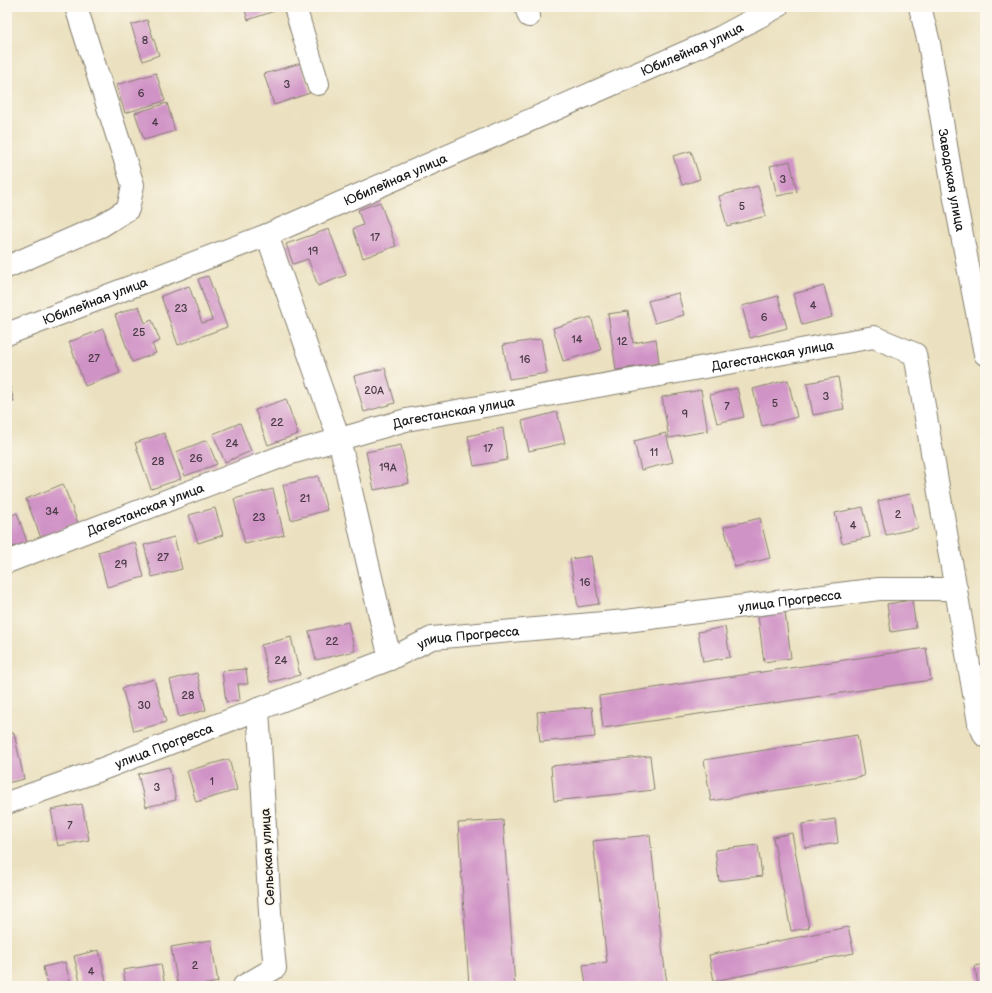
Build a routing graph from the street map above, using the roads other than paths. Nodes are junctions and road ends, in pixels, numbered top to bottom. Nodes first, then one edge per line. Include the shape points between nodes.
1 (76, 7) edge
2 (295, 7) edge
3 (777, 7) edge
4 (920, 7) edge
5 (318, 84) dead end
6 (267, 235) junction
7 (7, 267) edge
8 (7, 334) edge
9 (985, 354) edge
10 (339, 439) junction
11 (7, 562) edge
12 (956, 589) junction
13 (390, 659) junction
14 (258, 709) junction
15 (985, 736) edge
16 (7, 803) edge
17 (244, 986) edge

1 - 7 street via 133,185 128,209 101,226
2 - 5 street
3 - 6 street, Юбилейная улица via 721,37
4 - 9 street, Заводская улица via 929,42 955,199
6 - 8 street, Юбилейная улица
6 - 10 street
10 - 11 street, Дагестанская улица via 288,454
10 - 12 street, Дагестанская улица via 406,420 874,337 915,354
10 - 13 street
12 - 13 street, улица Прогресса via 879,589 626,621 432,638
12 - 15 street via 980,722
13 - 14 street, улица Прогресса
14 - 16 street, улица Прогресса
14 - 17 street, Сельская улица via 275,968

